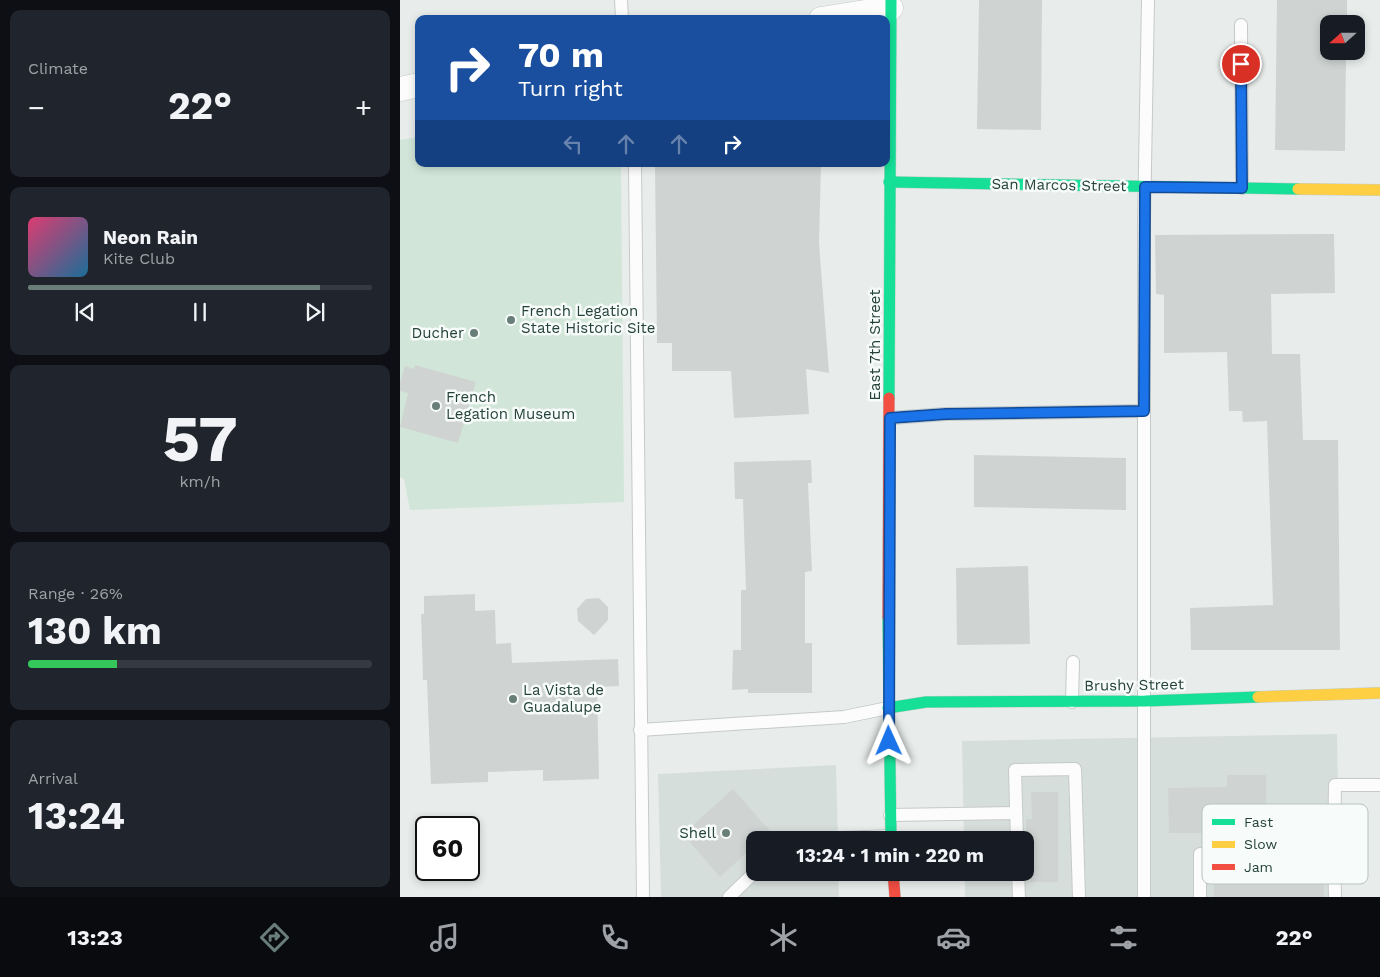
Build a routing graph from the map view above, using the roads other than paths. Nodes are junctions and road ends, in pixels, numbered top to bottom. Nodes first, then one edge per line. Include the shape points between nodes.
1 (622, 0) edge
2 (1148, 0) edge
3 (891, 4) edge
4 (622, 15) edge
5 (840, 15) edge
6 (1240, 24) dead end
7 (415, 87) edge
8 (400, 89) edge
9 (890, 93) edge
10 (635, 167) edge
11 (889, 167) edge
12 (889, 182) junction
13 (1145, 187) junction
14 (1242, 188) junction
15 (1380, 190) edge
16 (1144, 411) junction
17 (890, 418) junction
18 (1073, 662) dead end
19 (1380, 693) edge
20 (1145, 701) junction
21 (1072, 702) junction
22 (888, 708) junction
23 (640, 730) junction
24 (1380, 785) edge
25 (1335, 804) edge
26 (1016, 814) junction
27 (890, 815) junction
28 (891, 831) edge
29 (1017, 831) edge
30 (1202, 854) edge
31 (746, 881) edge
32 (893, 881) edge
33 (1018, 881) edge
34 (1335, 884) edge
35 (643, 897) edge
36 (729, 897) edge
37 (894, 897) edge
38 (1019, 897) edge
39 (1079, 897) edge
40 (1144, 897) edge
41 (1200, 897) edge
42 (1335, 897) edge

1 - 4 lane
2 - 13 lane
3 - 5 street
3 - 9 street, East 7th Street
6 - 14 lane
7 - 8 street
10 - 23 lane
11 - 12 street, East 7th Street
12 - 13 street, San Marcos Street
12 - 17 street, East 7th Street
13 - 14 street, San Marcos Street
13 - 16 lane
14 - 15 street, San Marcos Street
16 - 17 lane
16 - 20 lane
17 - 22 street, East 7th Street
18 - 21 lane
19 - 20 street, Brushy Street
20 - 21 street, Brushy Street
20 - 40 lane
21 - 22 street, Brushy Street via 926,702
22 - 23 lane via 844,717
22 - 27 street, East 7th Street
23 - 35 lane
24 - 25 lane via 1335,785
26 - 27 lane
26 - 29 lane
26 - 39 lane via 1015,770 1075,769
27 - 28 street, East 7th Street
30 - 41 lane
31 - 36 lane
32 - 37 street
33 - 38 lane
34 - 42 lane

